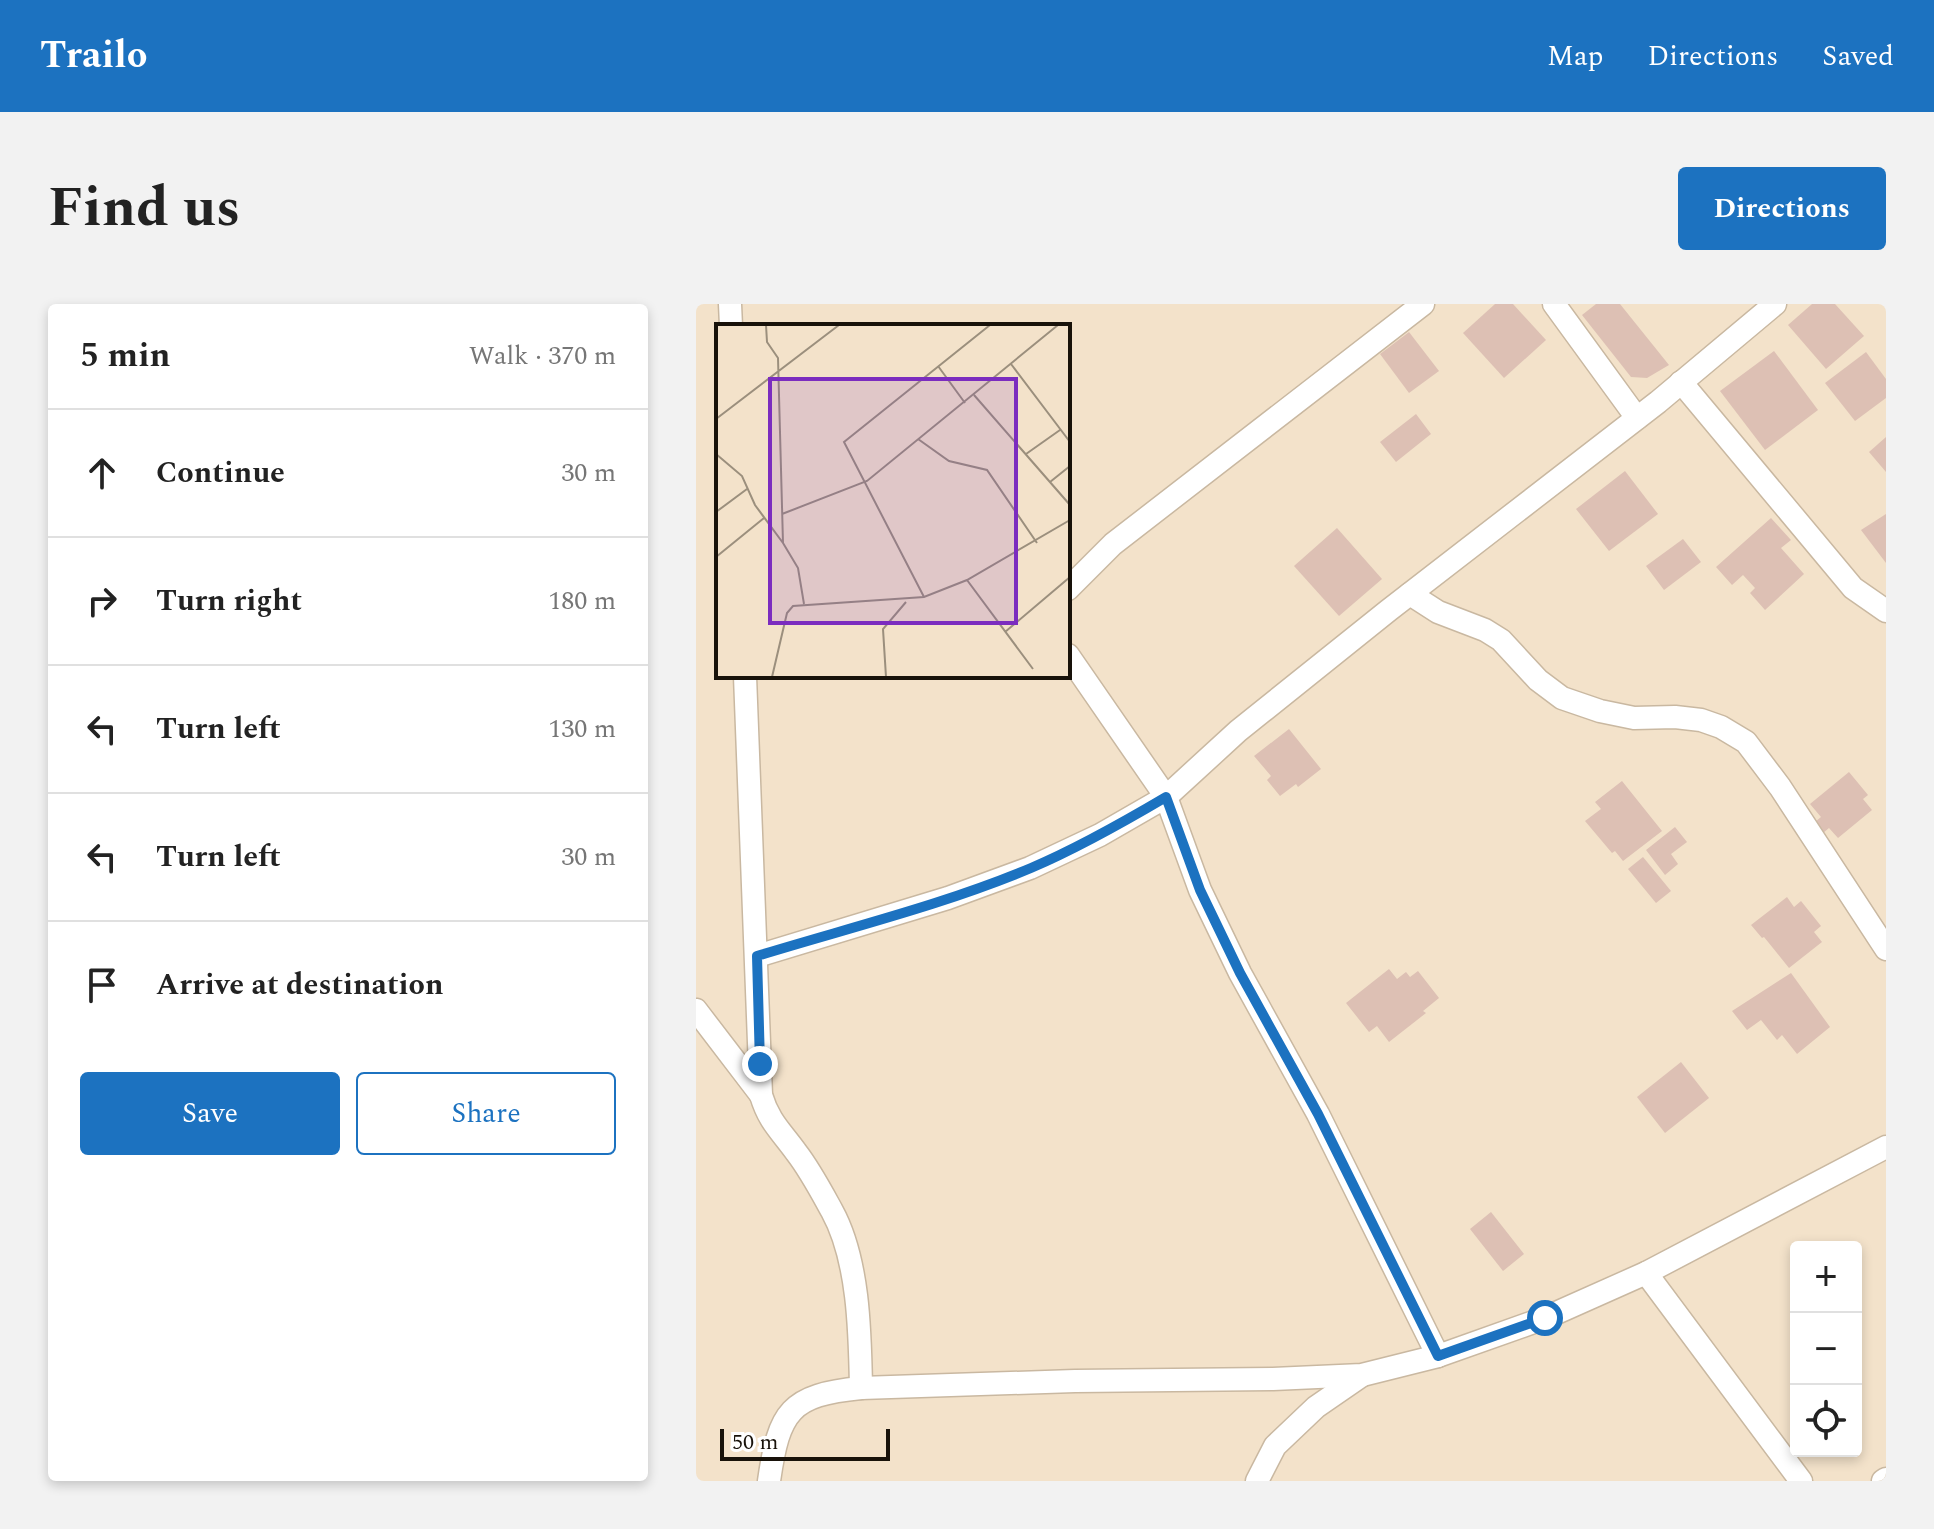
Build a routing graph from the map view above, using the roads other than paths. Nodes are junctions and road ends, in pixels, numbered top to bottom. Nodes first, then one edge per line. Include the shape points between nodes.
1 (730, 304) edge
2 (1423, 304) edge
3 (1554, 304) edge
4 (1775, 304) edge
5 (731, 324) edge
6 (1681, 382) junction
7 (1637, 418) junction
8 (1070, 587) edge
9 (1410, 594) junction
10 (1886, 611) edge
11 (1070, 658) edge
12 (745, 678) edge
13 (1166, 797) junction
14 (1886, 949) edge
15 (757, 956) junction
16 (696, 1010) edge
17 (761, 1095) junction
18 (1886, 1147) edge
19 (1646, 1273) junction
20 (1438, 1356) junction
21 (1362, 1375) junction
22 (861, 1388) junction
23 (769, 1481) edge
24 (1257, 1481) edge
25 (1801, 1481) edge

1 - 5 street
2 - 8 street via 1113,544
3 - 7 street
4 - 6 street
6 - 7 street
6 - 10 street via 1853,588
7 - 9 street
9 - 13 street via 1238,731
9 - 14 street via 1501,640 1562,698 1634,718 1701,720 1746,742
11 - 13 street
12 - 15 street
13 - 15 street via 1030,868
13 - 20 street via 1200,890 1240,973 1318,1114
15 - 17 street
16 - 17 street
17 - 22 street via 778,1133 798,1155 834,1215 853,1273
18 - 19 street
19 - 20 street via 1545,1318
19 - 25 street
20 - 21 street
21 - 22 street
21 - 24 street via 1316,1407 1275,1446
22 - 23 street via 826,1391 792,1409 778,1435

